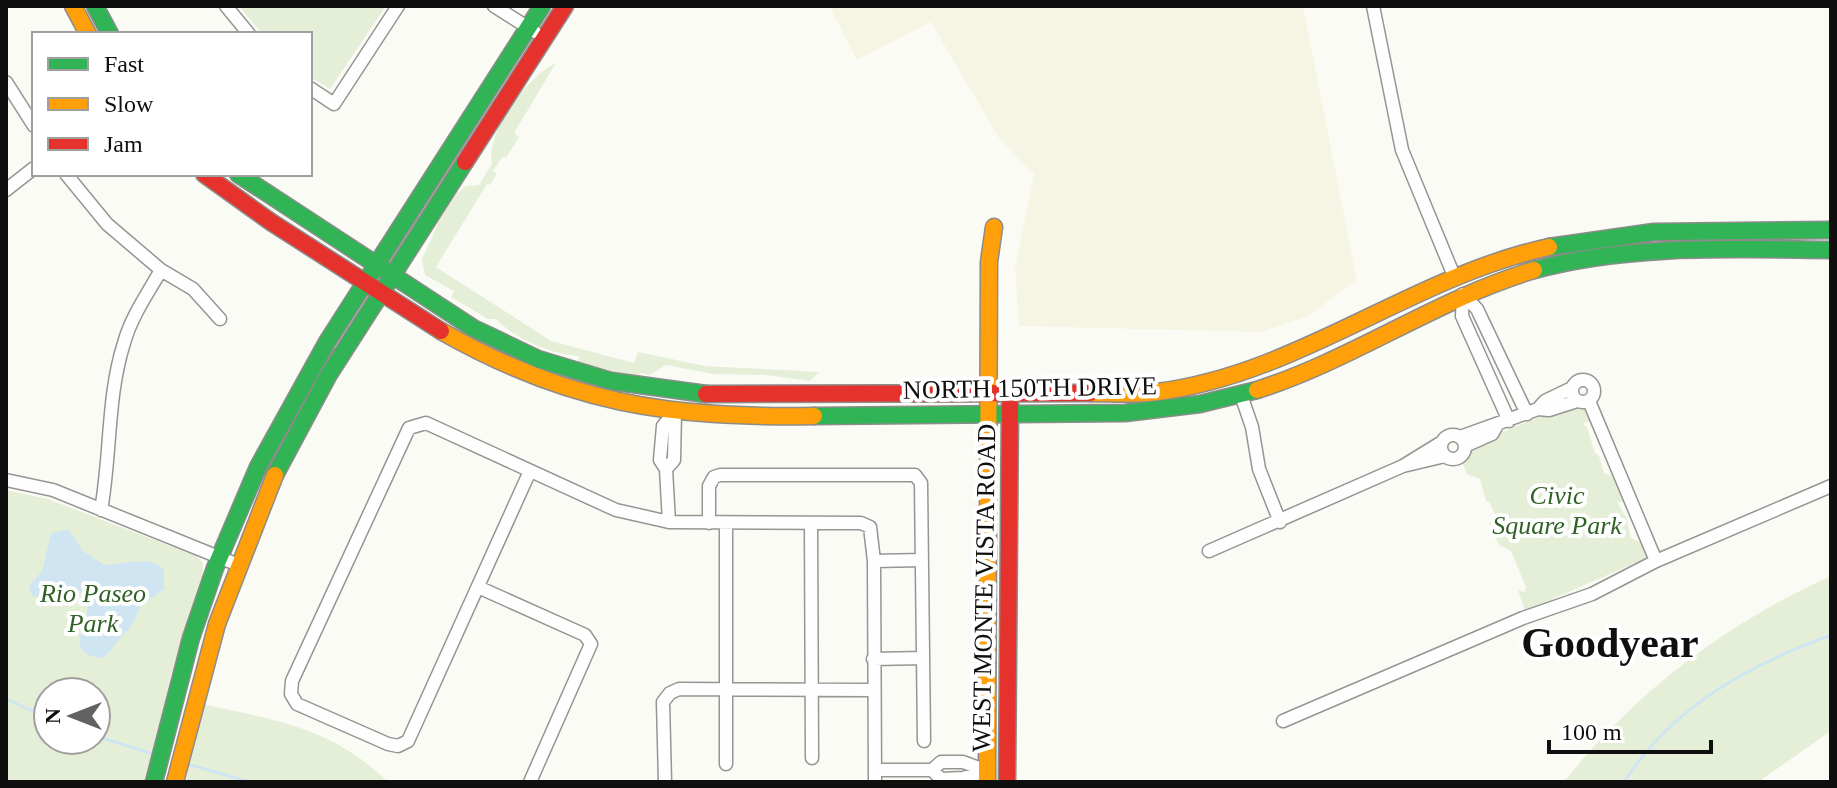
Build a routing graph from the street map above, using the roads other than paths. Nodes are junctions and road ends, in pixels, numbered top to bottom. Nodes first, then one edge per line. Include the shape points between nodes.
1 (73, 6) edge
2 (95, 6) edge
3 (226, 6) edge
4 (398, 6) edge
5 (494, 6) edge
6 (542, 6) edge
7 (565, 6) edge
8 (1373, 6) edge
9 (528, 28) junction
10 (87, 32) edge
11 (109, 32) edge
12 (247, 32) edge
13 (544, 38) junction
14 (6, 82) edge
15 (312, 89) edge
16 (32, 123) edge
17 (32, 170) edge
18 (68, 176) edge
19 (207, 176) edge
20 (241, 176) edge
21 (6, 190) edge
22 (994, 227) dead end
23 (1831, 230) edge
24 (1831, 250) edge
25 (161, 270) junction
26 (1454, 276) junction
27 (379, 280) junction
28 (1463, 294) junction
29 (220, 319) dead end
30 (1572, 388) junction
31 (676, 392) junction
32 (989, 395) junction
33 (1010, 395) junction
34 (1241, 395) junction
35 (1583, 401) junction
36 (1533, 411) junction
37 (675, 412) junction
38 (989, 414) junction
39 (1010, 415) junction
40 (1502, 424) junction
41 (1463, 442) junction
42 (1444, 449) junction
43 (530, 471) junction
44 (6, 480) edge
45 (1831, 486) edge
46 (101, 510) junction
47 (669, 522) junction
48 (1280, 522) junction
49 (709, 523) junction
50 (726, 523) junction
51 (811, 523) junction
52 (1209, 551) dead end
53 (219, 557) junction
54 (922, 560) junction
55 (874, 561) junction
56 (1656, 561) junction
57 (236, 564) junction
58 (478, 587) junction
59 (923, 658) junction
60 (873, 659) junction
61 (726, 689) junction
62 (812, 690) junction
63 (874, 690) junction
64 (1283, 721) dead end
65 (924, 741) dead end
66 (812, 758) dead end
67 (726, 764) dead end
68 (875, 776) edge
69 (987, 776) edge
70 (1007, 776) edge
71 (154, 782) edge
72 (175, 782) edge
73 (530, 782) edge
74 (665, 782) edge

1 - 10 street
2 - 11 street
3 - 12 street
4 - 15 street via 334,104
5 - 9 street
6 - 9 street
7 - 13 street
8 - 26 street via 1402,150
9 - 13 street
9 - 27 street
13 - 27 street
14 - 16 street
17 - 21 street
18 - 25 street via 107,224
19 - 27 street
20 - 27 street
22 - 32 street, WEST MONTE VISTA ROAD
23 - 26 street, NORTH 150TH DRIVE via 1604,235
24 - 28 street, NORTH 150TH DRIVE via 1620,254 1550,265
25 - 29 street via 193,289
25 - 46 street via 124,340
26 - 28 street
26 - 33 street, NORTH 150TH DRIVE via 1307,348 1233,375 1154,393
27 - 31 street, NORTH 150TH DRIVE via 520,351 611,381
27 - 37 street, NORTH 150TH DRIVE via 477,353 610,402
27 - 53 street via 293,399
27 - 57 street
28 - 34 street, NORTH 150TH DRIVE
28 - 36 street via 1477,309
28 - 40 street via 1462,316
30 - 35 street
30 - 35 street via 1580,380 1590,382 1594,393
30 - 36 street
31 - 32 street, NORTH 150TH DRIVE
31 - 37 street
32 - 33 street, NORTH 150TH DRIVE
32 - 38 street, WEST MONTE VISTA ROAD
33 - 39 street, WEST MONTE VISTA ROAD
34 - 39 street, NORTH 150TH DRIVE via 1127,414
34 - 48 street via 1259,469
35 - 36 street
35 - 56 street
36 - 40 street
37 - 38 street, NORTH 150TH DRIVE
37 - 47 street via 663,426 660,460 666,469
38 - 39 street, NORTH 150TH DRIVE
38 - 69 street, WEST MONTE VISTA ROAD
39 - 70 street, WEST MONTE VISTA ROAD
40 - 41 street via 1492,434
41 - 42 street via 1448,436
41 - 42 street via 1460,457
42 - 48 street
43 - 47 street via 616,510
43 - 58 street
43 - 58 street via 426,423 409,428 292,681 297,704 398,746 408,741
44 - 46 street via 53,490
45 - 56 street
46 - 53 street
47 - 49 street
48 - 52 street
49 - 50 street
49 - 54 street via 714,477 906,473 921,483
50 - 51 street
50 - 61 street
51 - 55 street via 870,527
51 - 62 street
53 - 57 street
53 - 71 street via 165,727
54 - 55 street
54 - 59 street
55 - 60 street
56 - 64 street via 1592,594 1523,618
57 - 72 street via 202,665
58 - 73 street via 585,635 591,644
59 - 60 street
59 - 65 street
60 - 63 street
61 - 62 street
61 - 67 street
61 - 74 street via 679,689 663,702
62 - 63 street
62 - 66 street
63 - 68 street
68 - 69 street via 932,770 941,762 963,762
69 - 70 street

